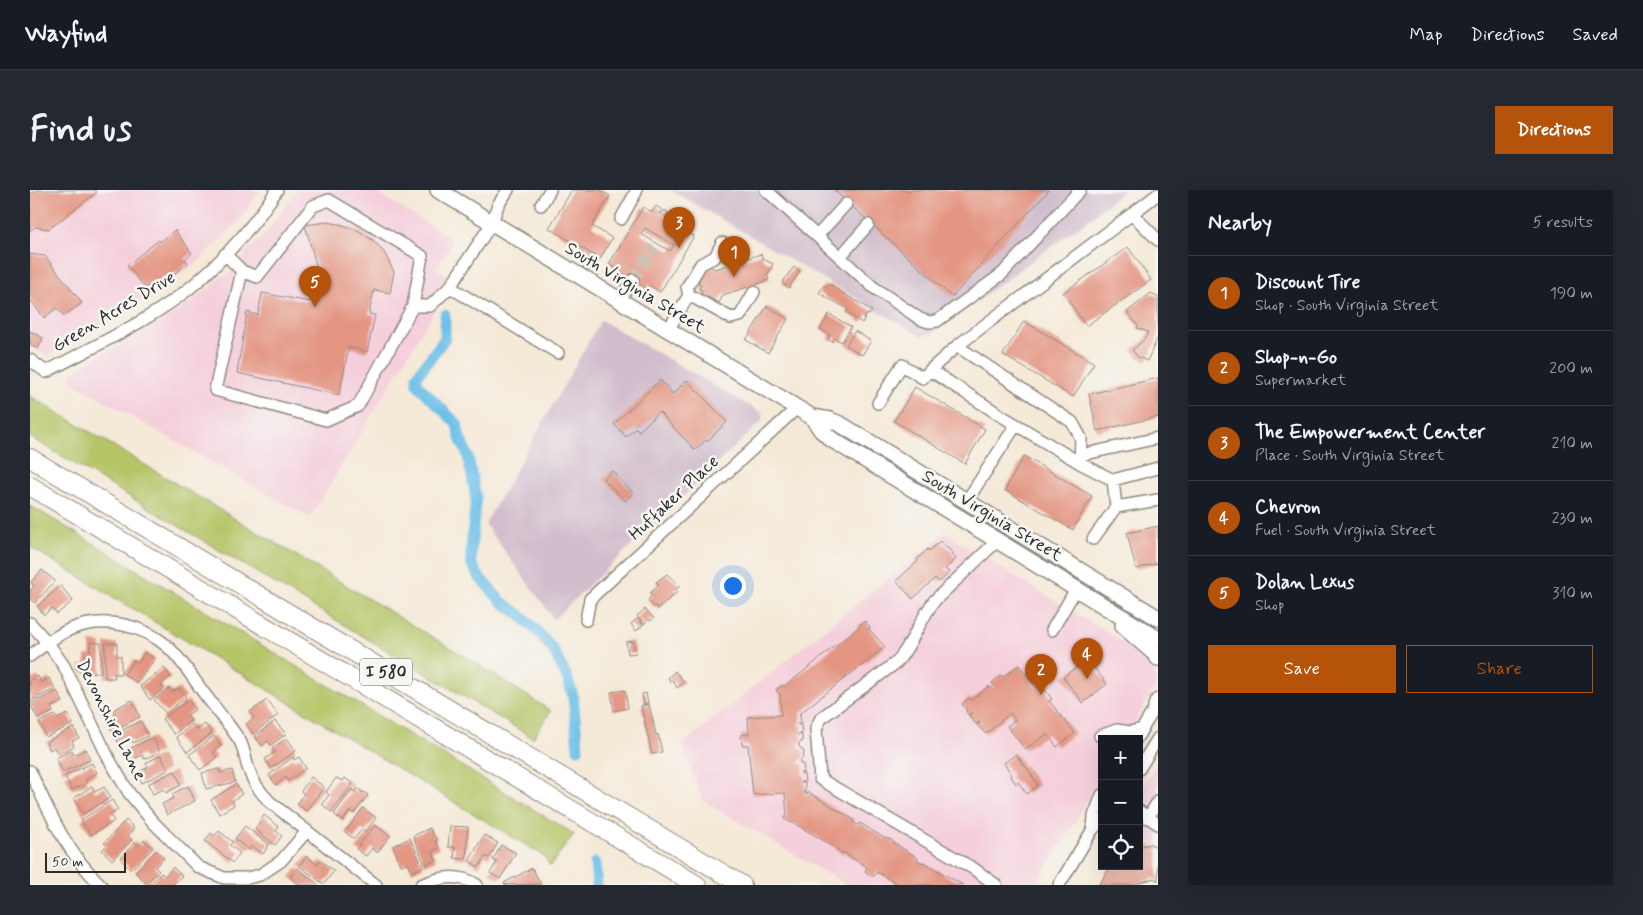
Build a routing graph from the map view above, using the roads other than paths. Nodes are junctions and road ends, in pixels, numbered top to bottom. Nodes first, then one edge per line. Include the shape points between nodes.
1 (277, 190) edge
2 (438, 190) edge
3 (508, 190) edge
4 (550, 190) edge
5 (636, 190) edge
6 (766, 190) edge
7 (1080, 190) edge
8 (1158, 194) edge
9 (846, 204) dead end
10 (540, 205) dead end
11 (1132, 214) junction
12 (621, 219) dead end
13 (492, 223) junction
14 (868, 225) dead end
15 (817, 236) junction
16 (1158, 240) edge
17 (225, 254) junction
18 (735, 254) dead end
19 (840, 257) junction
20 (242, 271) junction
21 (633, 280) tunnel mouth
22 (450, 287) junction
23 (754, 292) dead end
24 (689, 296) junction
25 (620, 300) junction
26 (412, 306) junction
27 (668, 330) junction
28 (956, 346) junction
29 (558, 353) dead end
30 (30, 360) edge
31 (930, 370) junction
32 (878, 403) dead end
33 (797, 408) junction
34 (812, 417) junction
35 (1016, 425) junction
36 (1158, 438) edge
37 (30, 458) edge
38 (1081, 459) junction
39 (1158, 468) edge
40 (1113, 480) junction
41 (30, 486) edge
42 (1158, 500) edge
43 (966, 502) junction
44 (1116, 506) junction
45 (1093, 539) dead end
46 (996, 542) junction
47 (1082, 592) junction
48 (1138, 606) junction
49 (1158, 610) edge
50 (1158, 618) edge
51 (586, 620) dead end
52 (30, 623) edge
53 (1052, 630) dead end
54 (1158, 639) edge
55 (48, 643) junction
56 (30, 656) edge
57 (1158, 658) edge
58 (1157, 703) edge
59 (1139, 734) edge
60 (1103, 735) edge
61 (1158, 738) edge
62 (1143, 762) edge
63 (30, 771) edge
64 (1158, 801) edge
65 (1098, 806) edge
66 (1148, 818) edge
67 (1098, 824) edge
68 (307, 831) junction
69 (101, 885) edge
70 (376, 885) edge
71 (421, 885) edge
72 (476, 885) edge
73 (697, 885) edge
74 (742, 885) edge
75 (996, 885) edge
76 (1059, 885) edge

1 - 17 street, Green Acres Drive via 243,238
2 - 13 main road, South Virginia Street
3 - 13 street
4 - 10 street
5 - 12 street
6 - 15 street
7 - 19 street via 1002,274 937,321 920,319 873,287
8 - 11 street
9 - 15 street
11 - 16 street
11 - 28 street
13 - 22 street
13 - 25 main road, South Virginia Street
14 - 19 street
15 - 19 street
17 - 20 street
17 - 30 street, Green Acres Drive via 171,302 46,372
18 - 24 street via 732,247 722,243 715,257 701,264 687,287
20 - 26 street via 257,277 313,206 329,200 422,256
20 - 26 street via 215,390 326,420 358,406
21 - 25 street
22 - 26 street via 430,306
22 - 29 street
23 - 24 street via 740,316 731,318
24 - 27 street
25 - 27 main road, South Virginia Street
27 - 33 main road, South Virginia Street
28 - 31 street
28 - 38 street via 1072,422 1081,438
31 - 32 street via 923,378 902,365
31 - 35 street
33 - 34 main road, South Virginia Street
33 - 51 street, Huffaker Place via 590,600
34 - 43 main road, South Virginia Street via 840,424
34 - 46 main road, South Virginia Street via 831,439
35 - 38 street
35 - 43 street
36 - 38 street
37 - 74 highway, I 580
38 - 40 street
39 - 40 street
40 - 44 street
41 - 73 highway, I 580
42 - 44 street
43 - 48 main road, South Virginia Street
44 - 45 street
46 - 47 main road, South Virginia Street
46 - 75 street via 931,605 897,662 821,718 816,729 820,779
47 - 53 street
47 - 54 main road, South Virginia Street
47 - 57 main road
48 - 49 main road
48 - 50 main road, South Virginia Street
52 - 55 street, Devonshire Lane
55 - 56 street
55 - 68 street via 72,628 97,623 128,625 155,637 178,658 239,741 260,792
55 - 68 street, Devonshire Lane via 64,666 129,793 198,867 224,878 260,875 281,862
58 - 59 street
59 - 60 street via 1117,730
61 - 62 street
63 - 69 street via 63,840
64 - 66 street
65 - 67 street via 1094,816
67 - 76 street
68 - 70 street
71 - 72 street via 449,877

